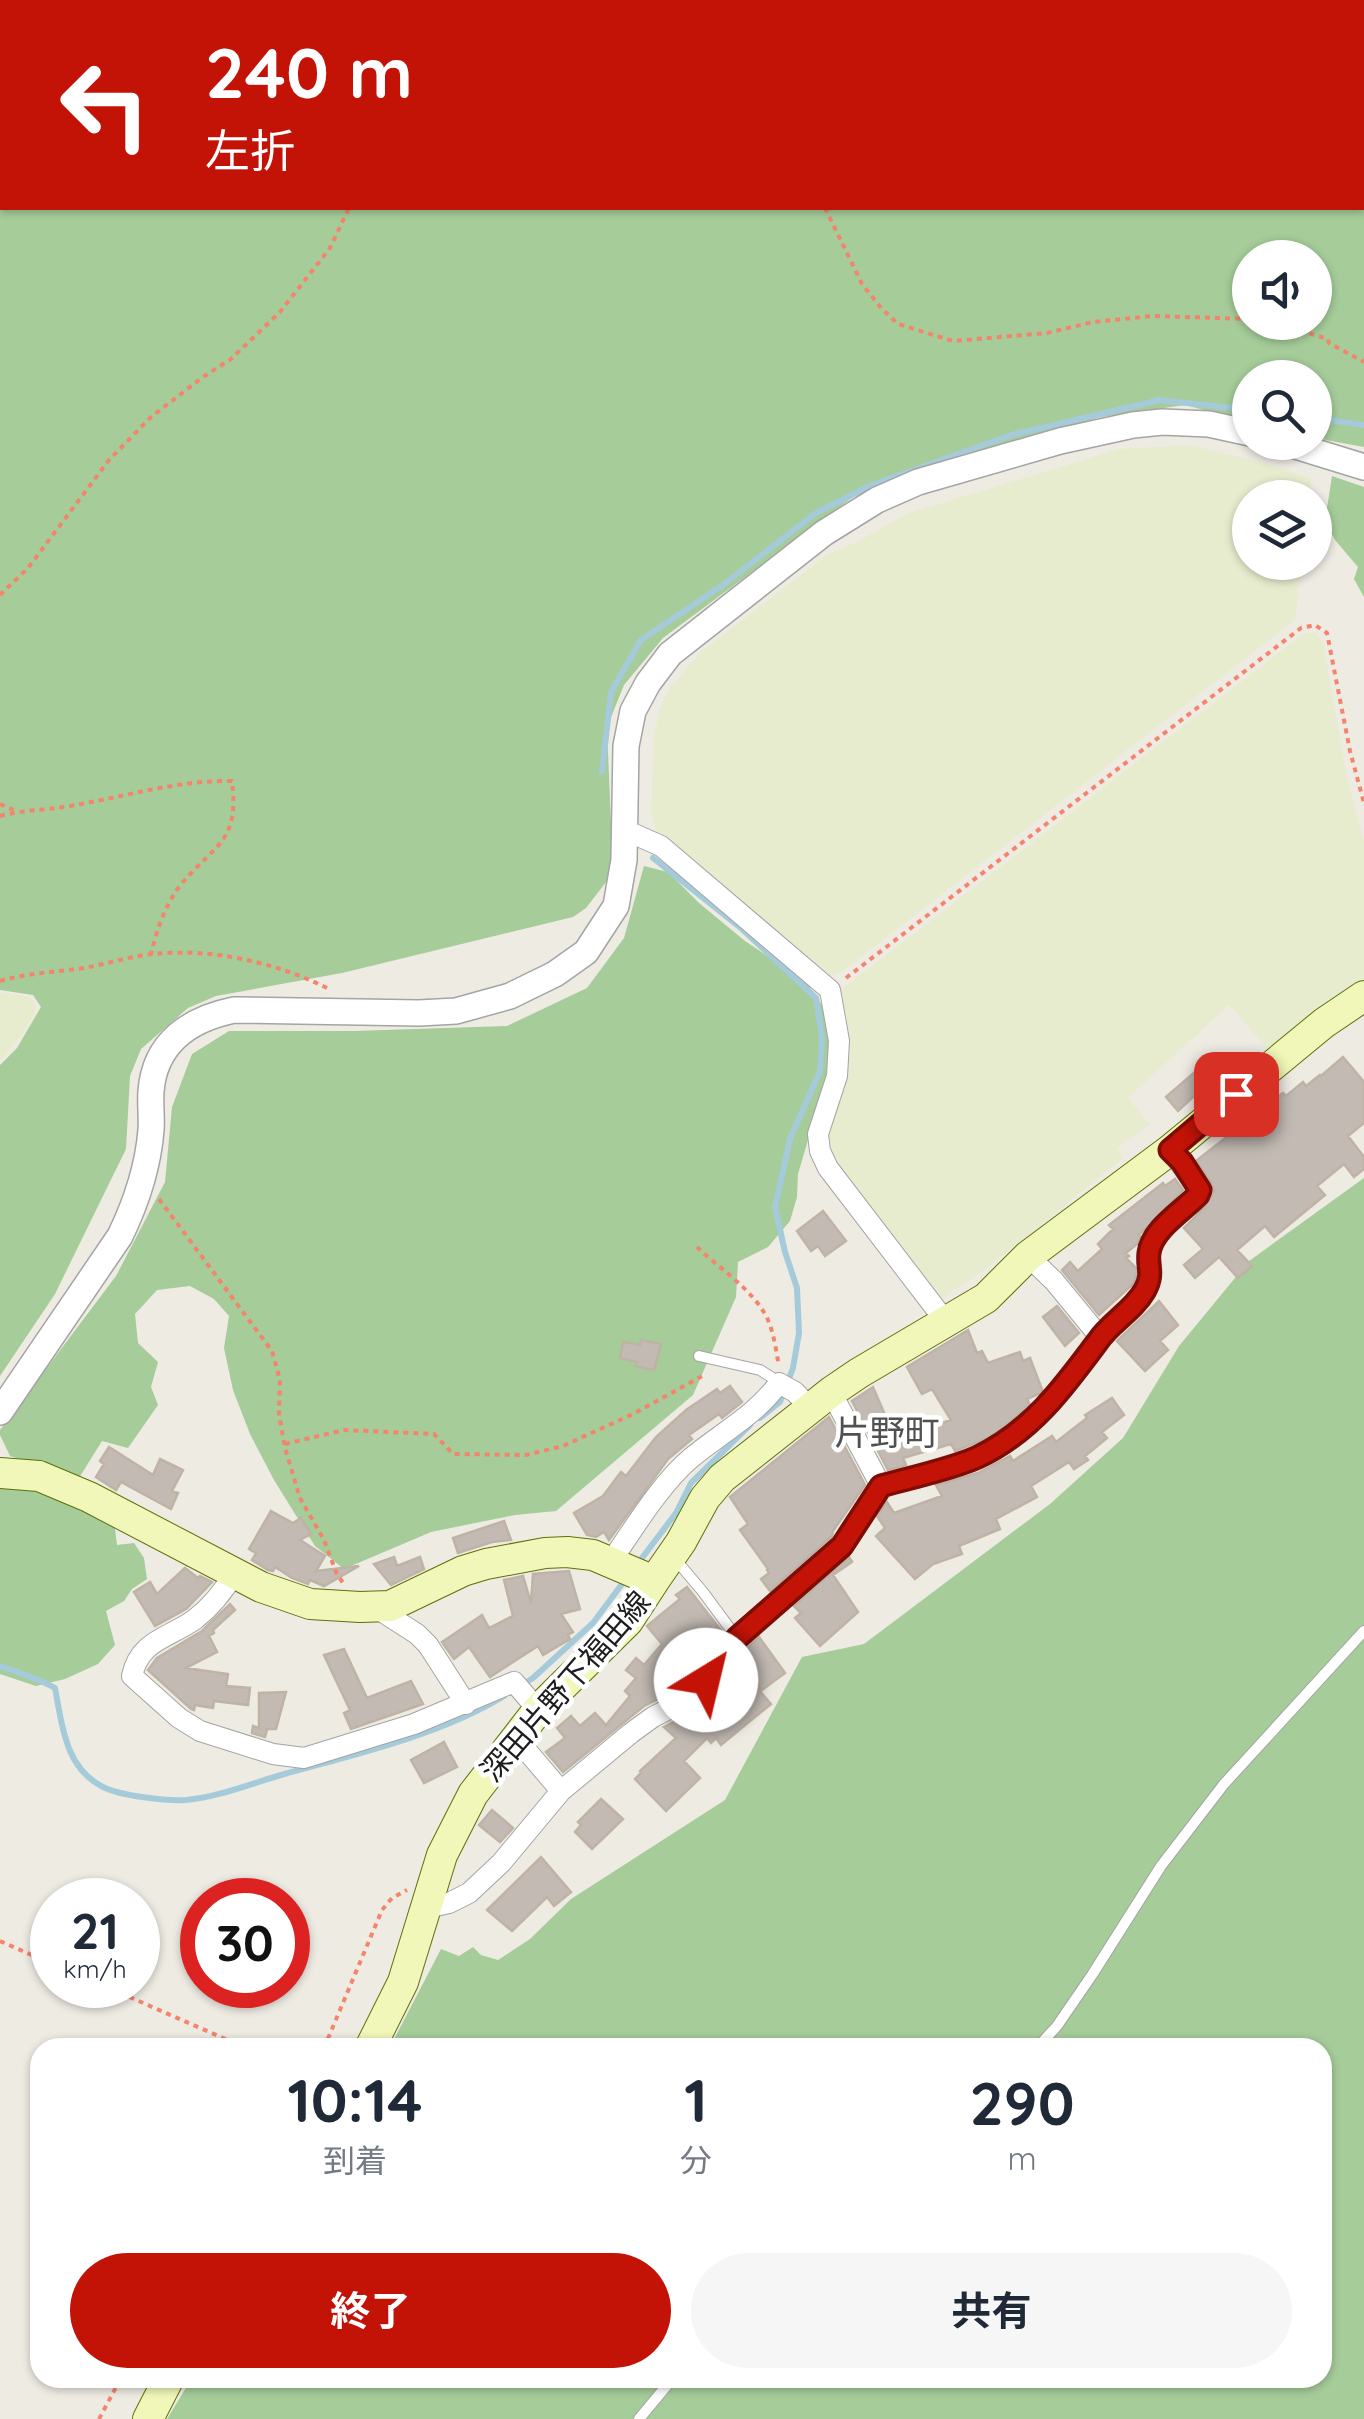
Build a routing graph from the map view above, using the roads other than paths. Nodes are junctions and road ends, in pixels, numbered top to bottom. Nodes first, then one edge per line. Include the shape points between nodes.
1 (1232, 429) edge
2 (1332, 457) edge
3 (1364, 466) edge
4 (625, 830) junction
5 (1364, 996) edge
6 (1170, 1150) junction
7 (1028, 1256) junction
8 (946, 1322) junction
9 (1100, 1337) junction
10 (699, 1356) dead end
11 (780, 1383) junction
12 (821, 1400) junction
13 (0, 1412) edge
14 (0, 1473) edge
15 (881, 1486) junction
16 (672, 1556) junction
17 (610, 1563) junction
18 (235, 1572) junction
19 (654, 1582) junction
20 (368, 1607) junction
21 (1364, 1631) edge
22 (737, 1638) junction
23 (466, 1704) junction
24 (538, 1710) junction
25 (516, 1738) junction
26 (561, 1791) junction
27 (429, 1899) junction
28 (375, 2038) edge
29 (1046, 2038) edge
30 (165, 2388) edge
31 (665, 2388) edge
32 (148, 2419) edge
33 (639, 2419) edge

1 - 4 street via 1162,422 1060,441 918,482 824,534 670,654 648,683 626,746
2 - 3 street
4 - 8 street via 661,846 830,990 838,1058 818,1134 820,1151
4 - 13 street via 616,906 602,930 586,952 510,996 456,1011 234,1010 193,1022 161,1055 153,1074 151,1130 134,1208
5 - 6 main road
6 - 7 main road
6 - 9 street via 1200,1190 1150,1247 1144,1290
7 - 8 main road via 986,1298
7 - 9 street
8 - 12 main road
9 - 15 street via 1016,1436 975,1459
10 - 11 lane via 760,1370
11 - 12 street
11 - 17 street via 688,1460
12 - 15 street
12 - 16 main road via 722,1478
14 - 18 main road, 深田片野下福田線 via 39,1476 89,1497
15 - 22 street via 842,1546
16 - 19 main road
16 - 22 lane
17 - 19 main road, 深田片野下福田線
17 - 20 main road, 深田片野下福田線 via 567,1552 517,1557 463,1571 390,1606
18 - 20 main road, 深田片野下福田線 via 310,1604
18 - 23 street via 211,1605 157,1640 134,1665 132,1676 200,1731 304,1758
19 - 24 main road, 深田片野下福田線 via 628,1621
20 - 23 street via 417,1634
21 - 29 lane via 1224,1784
22 - 26 street via 688,1699 631,1732
23 - 24 street via 514,1682
24 - 25 main road, 深田片野下福田線
25 - 26 street
25 - 27 main road, 深田片野下福田線 via 473,1794 442,1855
26 - 27 street via 470,1893 449,1904
27 - 28 main road, 深田片野下福田線 via 403,1982
30 - 32 main road
31 - 33 lane

